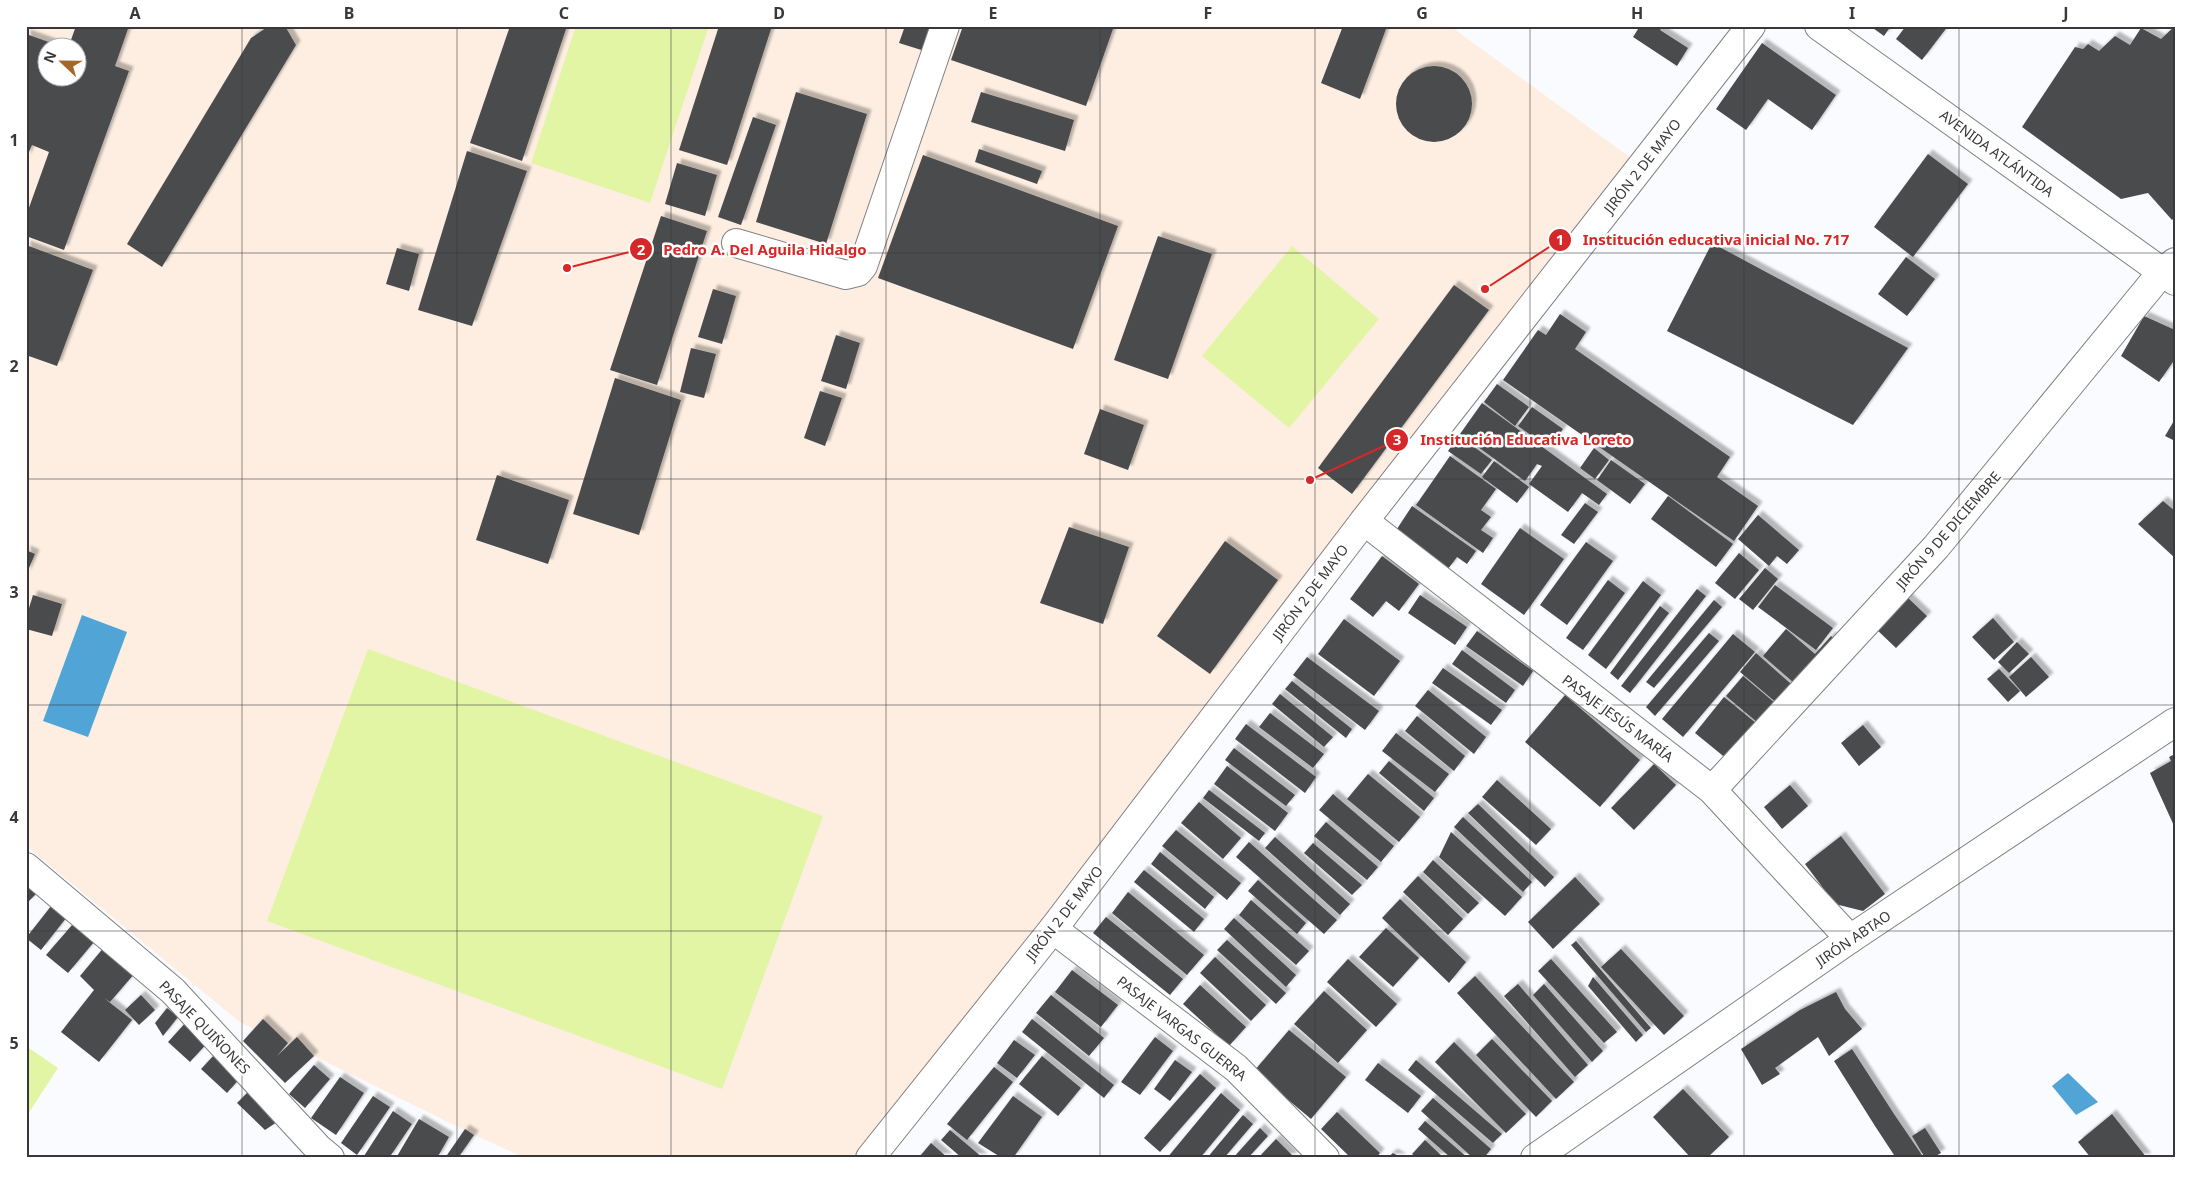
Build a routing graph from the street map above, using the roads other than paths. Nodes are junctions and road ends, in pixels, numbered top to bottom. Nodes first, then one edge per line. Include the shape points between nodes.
1 (945, 26) edge
2 (1751, 26) edge
3 (1819, 26) edge
4 (736, 243) dead end
5 (2171, 272) edge
6 (1364, 521) junction
7 (2175, 722) edge
8 (1712, 790) junction
9 (26, 867) edge
10 (1053, 928) junction
11 (1850, 939) junction
12 (319, 1154) edge
13 (870, 1158) edge
14 (1325, 1158) edge
15 (1535, 1158) edge

1 - 4 street via 863,266 858,272 846,275
2 - 6 street, JIRÓN 2 DE MAYO
3 - 5 street, AVENIDA ATLÁNTIDA
5 - 8 street, JIRÓN 9 DE DICIEMBRE via 1936,547
6 - 8 street, PASAJE JESÚS MARÍA
6 - 10 street, JIRÓN 2 DE MAYO
7 - 11 street, JIRÓN ABTAO
8 - 11 street, PASAJE JESÚS MARÍA
9 - 12 street, PASAJE QUIÑONES via 173,990
10 - 13 street, JIRÓN 2 DE MAYO
10 - 14 street, PASAJE VARGAS GUERRA via 1236,1068
11 - 15 street, JIRÓN ABTAO

